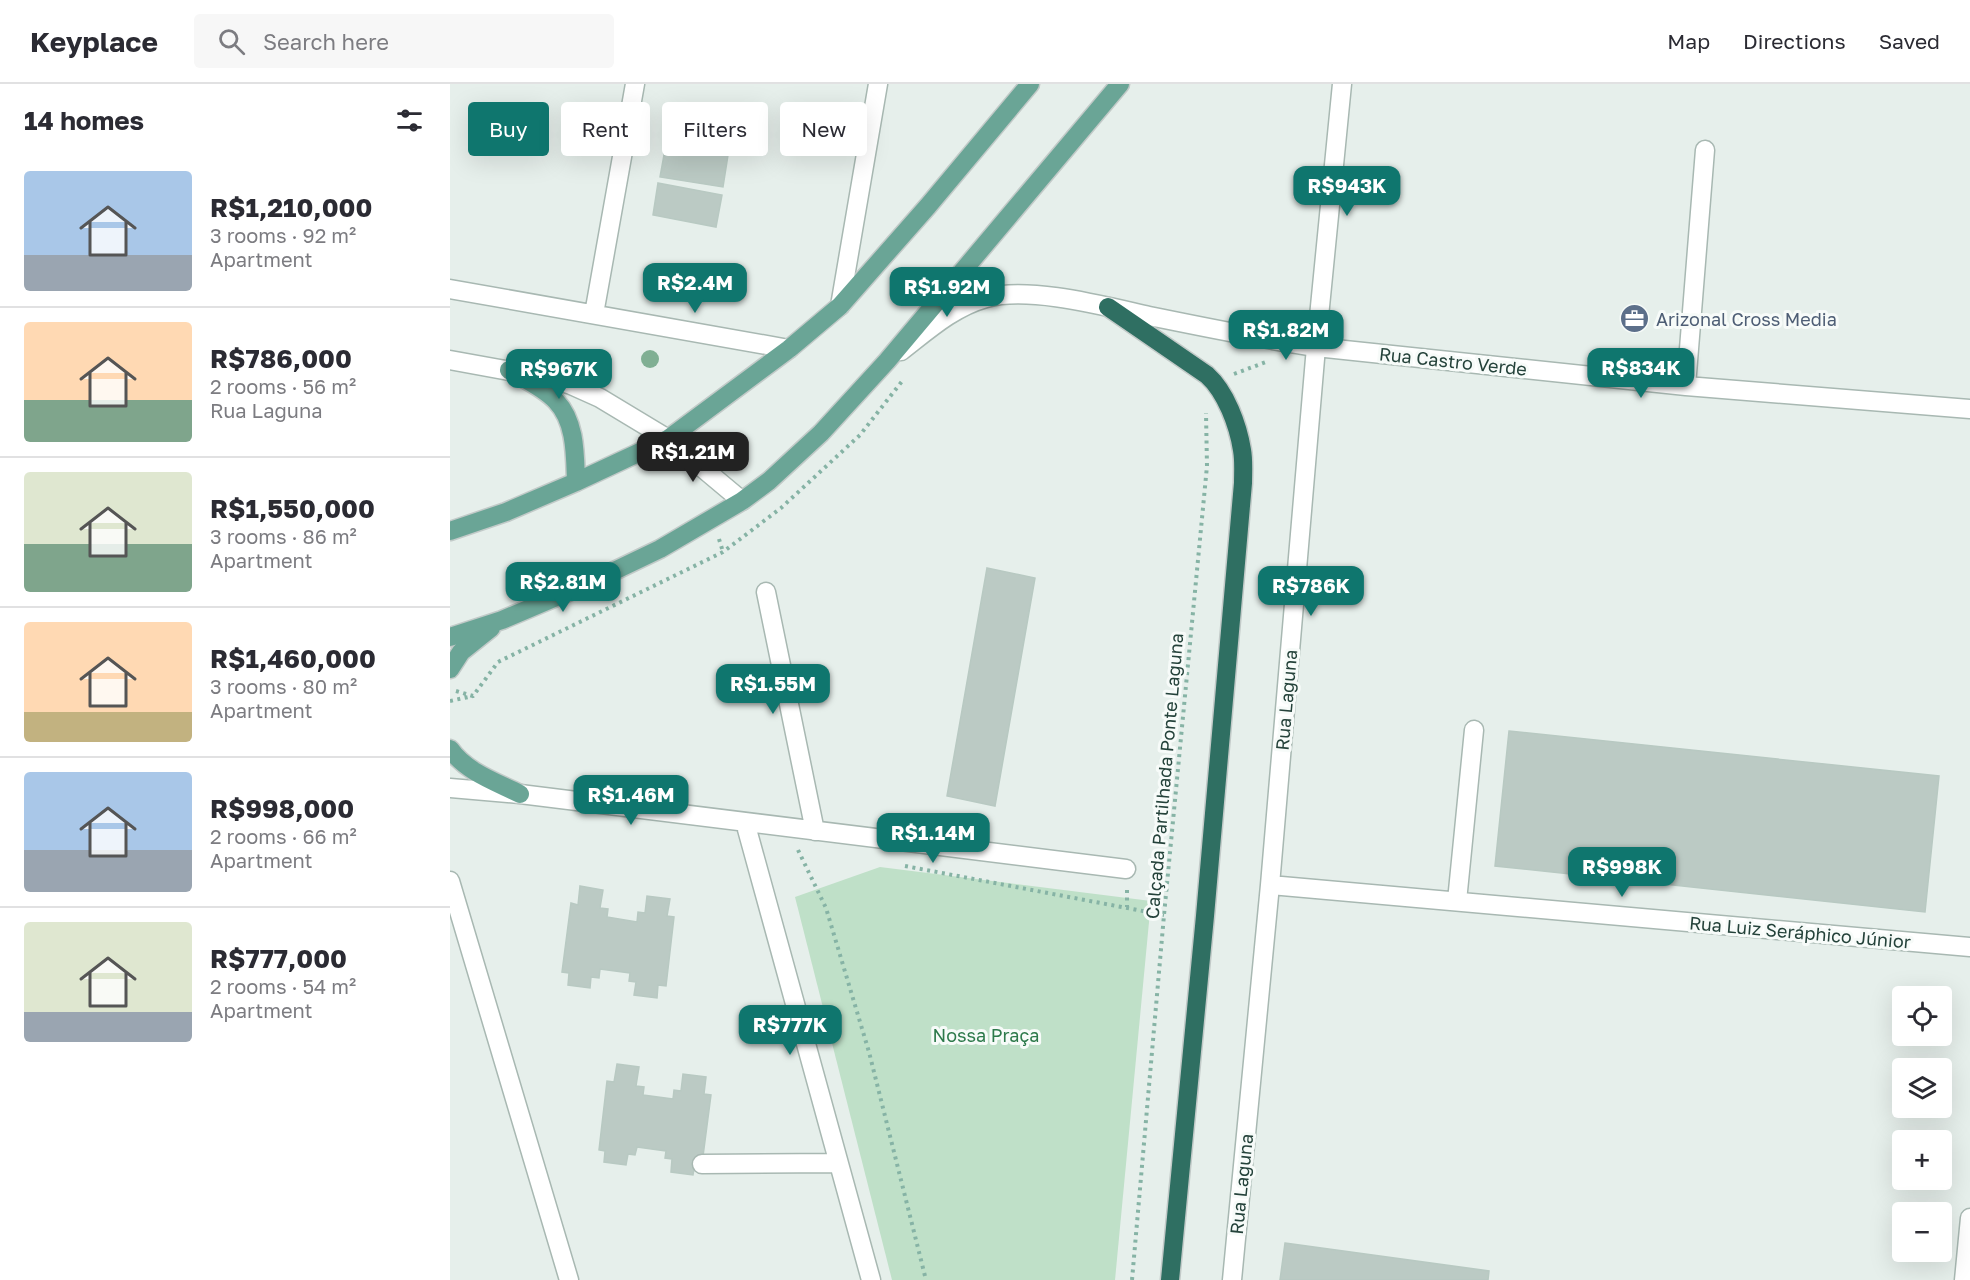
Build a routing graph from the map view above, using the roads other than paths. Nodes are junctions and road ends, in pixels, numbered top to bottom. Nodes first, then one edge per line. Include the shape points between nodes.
1 (635, 84) edge
2 (878, 84) edge
3 (1030, 84) edge
4 (1120, 84) edge
5 (1342, 84) edge
6 (1706, 150) dead end
7 (450, 289) edge
8 (840, 306) junction
9 (1108, 307) junction
10 (594, 314) junction
11 (1316, 347) junction
12 (789, 349) junction
13 (450, 360) edge
14 (887, 361) junction
15 (509, 370) junction
16 (1686, 386) junction
17 (1970, 409) edge
18 (668, 439) junction
19 (576, 482) junction
20 (742, 501) junction
21 (450, 531) edge
22 (766, 592) dead end
23 (502, 620) junction
24 (450, 637) edge
25 (450, 669) edge
26 (1474, 730) dead end
27 (450, 749) edge
28 (450, 788) edge
29 (520, 794) junction
30 (745, 822) junction
31 (815, 831) junction
32 (1126, 869) dead end
33 (450, 881) edge
34 (1270, 885) junction
35 (1457, 901) junction
36 (1970, 947) edge
37 (702, 1164) dead end
38 (838, 1164) junction
39 (1970, 1218) edge
40 (569, 1280) edge
41 (871, 1280) edge
42 (1170, 1280) edge
43 (1232, 1280) edge
44 (1964, 1280) edge

1 - 10 street
2 - 8 street
3 - 8 main road
4 - 14 main road
5 - 11 street, Rua Laguna
6 - 16 street
7 - 10 street
8 - 12 main road
9 - 11 street, Rua Castro Verde
9 - 14 street, Rua Castro Verde via 1029,294 988,298 938,322
9 - 42 highway via 1216,383 1243,451
10 - 12 street
11 - 16 street, Rua Castro Verde
11 - 34 street, Rua Laguna
12 - 18 main road
13 - 15 street
14 - 20 main road via 821,433
15 - 18 street via 571,385
15 - 19 main road via 556,400 566,416 572,430
16 - 17 street, Rua Castro Verde
18 - 19 main road
18 - 20 street
19 - 21 main road
20 - 23 main road via 660,549
22 - 31 street
23 - 24 main road
23 - 25 main road via 461,652
26 - 35 street
27 - 29 main road via 466,766
28 - 29 street
29 - 30 street
30 - 31 street
30 - 38 street
31 - 32 street
33 - 40 street
34 - 35 street, Rua Luiz Seráphico Júnior
34 - 43 street, Rua Laguna
35 - 36 street, Rua Luiz Seráphico Júnior
37 - 38 street
38 - 41 street
39 - 44 street

